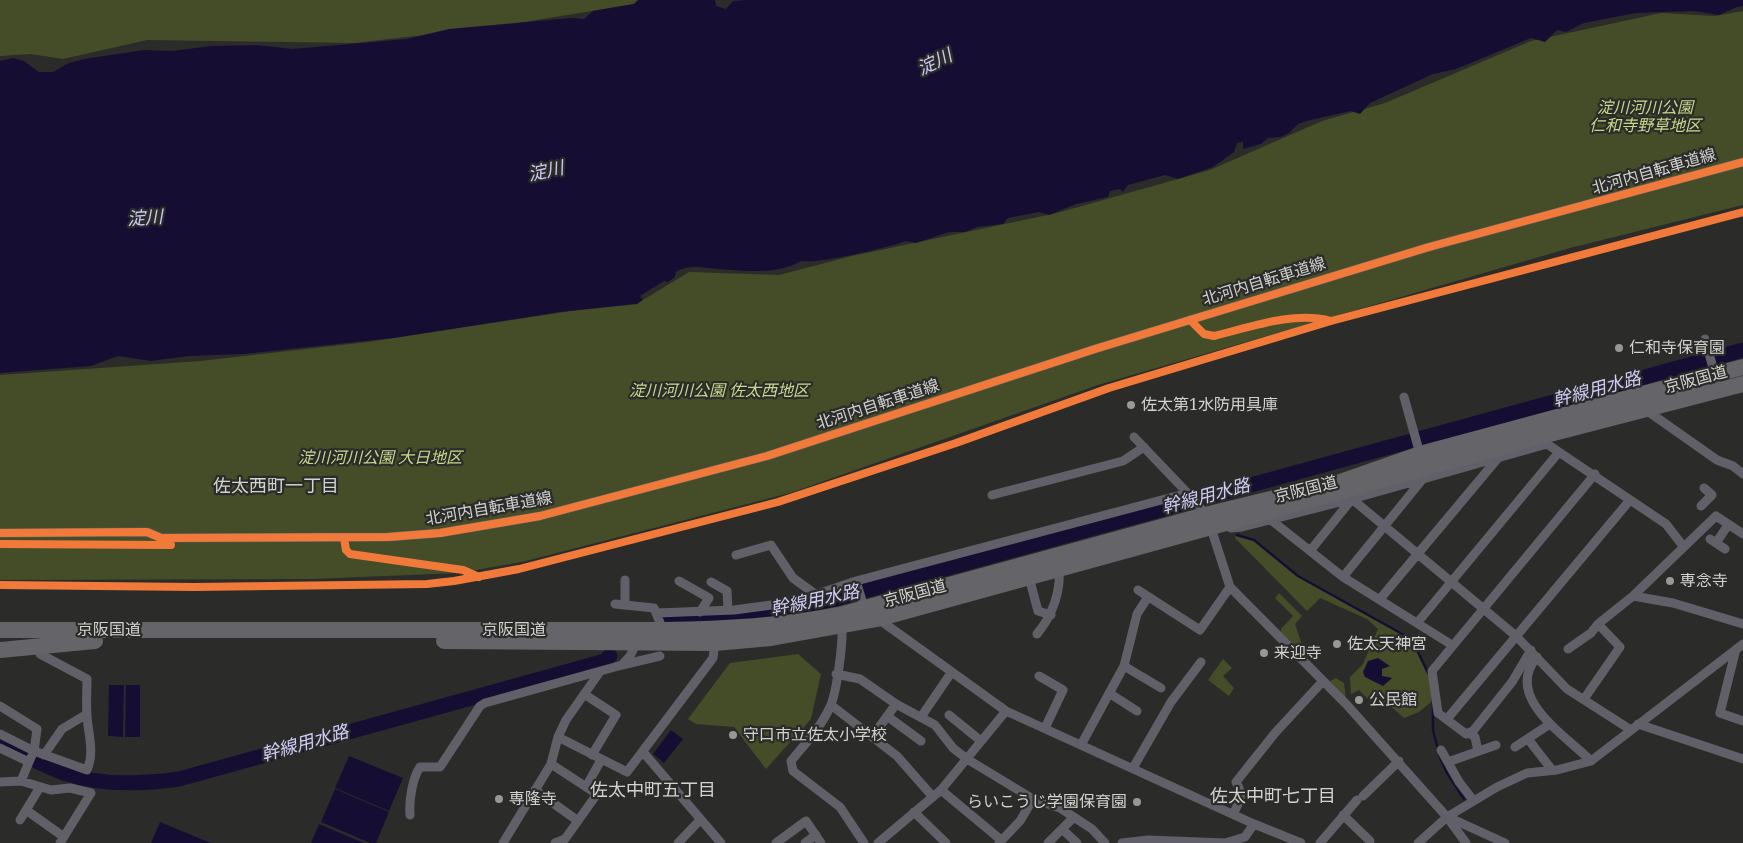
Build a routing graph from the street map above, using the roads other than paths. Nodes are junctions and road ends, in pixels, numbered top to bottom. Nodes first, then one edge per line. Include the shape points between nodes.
1 (1743, 162) edge
2 (1705, 339) dead end
3 (1712, 364) junction
4 (1743, 367) edge
5 (1743, 384) edge
6 (1404, 397) dead end
7 (1644, 408) junction
8 (1134, 437) dead end
9 (1545, 440) junction
10 (1144, 447) junction
11 (1419, 450) junction
12 (1559, 452) junction
13 (1498, 458) junction
14 (1595, 474) junction
15 (1743, 474) edge
16 (1422, 480) junction
17 (1704, 488) dead end
18 (1188, 493) junction
19 (992, 495) dead end
20 (1352, 499) junction
21 (1630, 500) junction
22 (1205, 516) junction
23 (1716, 516) junction
24 (1271, 520) junction
25 (1728, 525) junction
26 (1384, 526) junction
27 (0, 533) edge
28 (1743, 533) edge
29 (1683, 546) junction
30 (1725, 549) dead end
31 (1310, 551) junction
32 (1418, 554) junction
33 (736, 555) dead end
34 (1059, 569) junction
35 (1029, 577) junction
36 (1344, 577) junction
37 (624, 580) dead end
38 (679, 580) dead end
39 (711, 582) dead end
40 (1451, 582) junction
41 (857, 585) junction
42 (1230, 587) junction
43 (1138, 590) dead end
44 (815, 594) junction
45 (1633, 596) junction
46 (1148, 597) junction
47 (1380, 599) junction
48 (862, 602) junction
49 (1483, 609) junction
50 (728, 610) junction
51 (700, 612) junction
52 (657, 613) junction
53 (1051, 615) junction
54 (877, 619) junction
55 (1418, 622) junction
56 (1598, 624) junction
57 (1743, 624) edge
58 (842, 626) junction
59 (0, 630) edge
60 (551, 630) junction
61 (663, 630) junction
62 (1037, 634) dead end
63 (450, 635) junction
64 (1516, 636) junction
65 (0, 641) edge
66 (95, 641) junction
67 (637, 642) junction
68 (715, 644) junction
69 (1452, 645) junction
70 (1740, 647) edge
71 (1568, 649) dead end
72 (0, 650) edge
73 (40, 654) junction
74 (1534, 654) junction
75 (0, 655) edge
76 (660, 656) dead end
77 (1201, 662) dead end
78 (622, 665) junction
79 (1124, 666) junction
80 (599, 673) junction
81 (951, 673) junction
82 (836, 674) junction
83 (1039, 676) dead end
84 (1324, 681) junction
85 (1161, 688) dead end
86 (1109, 693) junction
87 (584, 694) junction
88 (1584, 700) junction
89 (896, 704) junction
90 (0, 706) edge
91 (831, 706) junction
92 (1006, 711) junction
93 (1137, 711) dead end
94 (87, 714) junction
95 (949, 715) dead end
96 (887, 716) junction
97 (921, 717) junction
98 (1447, 719) junction
99 (1743, 721) edge
100 (1550, 724) junction
101 (1634, 727) junction
102 (1045, 728) junction
103 (1469, 733) junction
104 (0, 734) edge
105 (558, 737) junction
106 (872, 737) junction
107 (1528, 739) junction
108 (921, 741) dead end
109 (981, 741) junction
110 (1081, 745) junction
111 (1496, 745) dead end
112 (1515, 747) dead end
113 (0, 748) edge
114 (1442, 750) dead end
115 (1478, 751) junction
116 (642, 752) junction
117 (44, 755) junction
118 (592, 755) junction
119 (32, 756) junction
120 (967, 758) junction
121 (601, 760) junction
122 (1743, 760) edge
123 (1399, 761) junction
124 (1591, 761) junction
125 (1448, 762) junction
126 (551, 764) junction
127 (1133, 768) junction
128 (1552, 770) junction
129 (0, 782) edge
130 (21, 782) junction
131 (40, 787) junction
132 (586, 787) junction
133 (535, 790) junction
134 (941, 790) junction
135 (933, 796) junction
136 (1033, 799) junction
137 (1473, 800) junction
138 (26, 810) junction
139 (914, 812) junction
140 (1233, 814) junction
141 (410, 815) dead end
142 (1342, 815) junction
143 (1074, 817) junction
144 (1447, 817) junction
145 (20, 820) dead end
146 (700, 820) junction
147 (578, 821) junction
148 (1254, 824) junction
149 (1062, 829) junction
150 (818, 839) edge
151 (62, 840) edge
152 (567, 841) edge
153 (1241, 841) edge
154 (1370, 841) dead end
155 (1000, 842) edge
156 (503, 843) edge
157 (555, 843) edge
158 (678, 843) edge
159 (721, 843) edge
160 (776, 843) edge
161 (805, 843) edge
162 (864, 843) edge
163 (878, 843) edge
164 (946, 843) edge
165 (1048, 843) edge
166 (1077, 843) edge
167 (1105, 843) edge
168 (1122, 843) edge
169 (1301, 843) edge
170 (1320, 843) edge
171 (1418, 843) edge
172 (1466, 843) edge
173 (1505, 843) edge

1 - 27 street, 北河内自転車道線 via 1429,247 1095,349 767,456 540,516 440,533 388,537 160,538 146,532
2 - 3 street
3 - 4 highway, 京阪国道
3 - 11 highway, 京阪国道
5 - 7 highway, 京阪国道
6 - 11 street
7 - 9 highway, 京阪国道
7 - 15 street via 1717,460
8 - 10 street
9 - 12 street
9 - 13 street
9 - 22 highway, 京阪国道
10 - 18 street
10 - 19 street via 1123,461
11 - 22 highway, 京阪国道 via 1340,482
12 - 14 street
12 - 40 street
13 - 16 street
13 - 32 street
14 - 21 street
14 - 49 street
16 - 20 street
16 - 26 street
17 - 23 street via 1712,495 1702,504
18 - 22 street
18 - 41 street
20 - 24 street
20 - 26 street
20 - 31 street
21 - 29 street via 1666,524
21 - 64 street
22 - 24 street via 1242,527
22 - 34 highway, 京阪国道
22 - 42 street
22 - 48 highway, 京阪国道
23 - 25 street
23 - 29 street
24 - 31 street
25 - 28 street
25 - 30 street via 1712,541
26 - 32 street
26 - 36 street
29 - 45 street
31 - 36 street
32 - 40 street
32 - 47 street
33 - 44 street via 771,545 793,578
34 - 35 highway, 京阪国道
34 - 53 street via 1060,583
35 - 53 street via 1038,611
35 - 54 highway, 京阪国道
36 - 47 street
37 - 52 street via 620,604 654,608
38 - 51 street via 709,598
39 - 50 street via 726,591
40 - 49 street
40 - 55 street
41 - 44 street
41 - 48 street
42 - 46 street via 1200,630
42 - 84 street
43 - 46 street
44 - 50 street via 794,602
45 - 56 street
45 - 57 street via 1672,602
46 - 79 street via 1137,614
47 - 55 street
48 - 54 street
48 - 61 highway, 京阪国道 via 804,621 766,626
49 - 64 street
49 - 69 street
50 - 51 street
51 - 52 street
52 - 61 street
53 - 62 street
54 - 58 highway, 京阪国道
54 - 81 street
55 - 69 street
56 - 71 street via 1591,634
56 - 88 street via 1620,647
58 - 68 highway, 京阪国道
58 - 82 street via 843,642
59 - 63 highway, 京阪国道
60 - 61 highway, 京阪国道
60 - 63 highway, 京阪国道
60 - 73 street via 510,622 109,624
63 - 66 highway, 京阪国道
63 - 67 highway, 京阪国道
64 - 74 street
64 - 98 street
65 - 66 highway, 京阪国道
66 - 72 highway
67 - 68 highway, 京阪国道
67 - 78 street
68 - 116 street via 713,658
69 - 98 street via 1432,671 1438,713
70 - 99 street via 1720,714
70 - 101 street
73 - 75 street
73 - 94 street via 87,679
74 - 88 street via 1567,689
74 - 100 street via 1526,675 1528,691
74 - 103 street
76 - 78 street
77 - 127 street via 1172,702
78 - 80 street
79 - 85 street
79 - 86 street
80 - 87 street
80 - 141 street via 480,706 440,767 420,767 416,772
81 - 92 street
81 - 97 street
82 - 89 street via 860,680
82 - 91 street
83 - 102 street via 1063,690
84 - 123 street
84 - 140 street via 1275,733 1236,782 1242,800
86 - 93 street
86 - 110 street
87 - 105 street
87 - 118 street via 616,714
88 - 101 street
89 - 96 street
89 - 97 street
90 - 119 street via 37,729
91 - 106 street
91 - 162 street via 791,761 793,771 840,807
92 - 102 street
92 - 109 street
94 - 117 street via 62,729
94 - 117 street via 92,748 87,770
95 - 109 street
96 - 106 street
96 - 108 street
97 - 120 street via 935,725 953,748
98 - 103 street
100 - 107 street
100 - 124 street
101 - 122 street
101 - 124 street
102 - 110 street
103 - 115 street via 1475,738
104 - 119 street
105 - 118 street
105 - 126 street
106 - 135 street via 897,756
107 - 112 street
107 - 128 street
109 - 120 street
110 - 127 street
111 - 115 street
113 - 119 street
114 - 125 street
115 - 125 street
116 - 121 street via 626,772
116 - 146 street
117 - 119 street
118 - 121 street
119 - 130 street
120 - 134 street
120 - 136 street
121 - 132 street
123 - 142 street
123 - 144 street
124 - 128 street
125 - 137 street
126 - 132 street
126 - 133 street
127 - 140 street
128 - 137 street via 1527,773
129 - 130 street
130 - 131 street
131 - 138 street
131 - 151 street via 70,788 91,793
132 - 147 street via 598,794
133 - 147 street
133 - 156 street
134 - 135 street
134 - 155 street
135 - 139 street
136 - 143 street via 1060,808
136 - 155 street via 1020,821
137 - 144 street
138 - 145 street
138 - 151 street
139 - 163 street
139 - 164 street
140 - 148 street
142 - 154 street
142 - 170 street
143 - 149 street
143 - 167 street via 1092,828
144 - 171 street
144 - 172 street
144 - 173 street
146 - 158 street
146 - 159 street
147 - 152 street
148 - 153 street
148 - 169 street
149 - 165 street
149 - 166 street
150 - 160 street via 806,821
150 - 161 street
152 - 157 street
153 - 168 street via 1148,840

